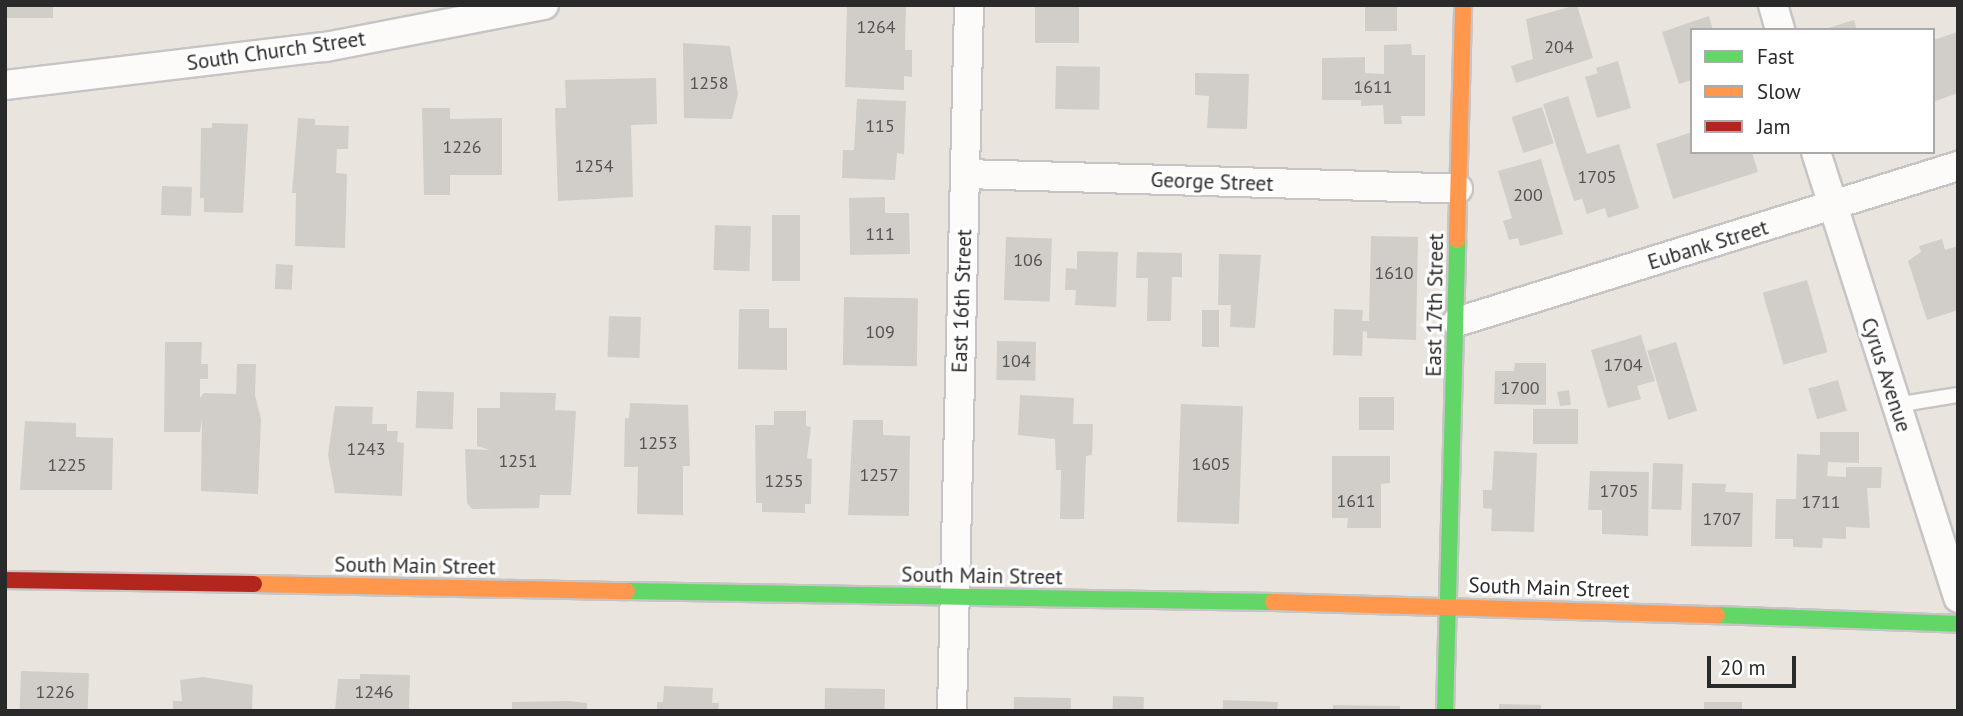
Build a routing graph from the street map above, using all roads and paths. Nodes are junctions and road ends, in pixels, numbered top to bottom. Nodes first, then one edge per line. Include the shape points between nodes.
1 (544, 5) edge
2 (969, 5) edge
3 (1463, 5) edge
4 (1773, 5) edge
5 (1779, 28) edge
6 (5, 85) edge
7 (1817, 154) edge
8 (1958, 166) edge
9 (966, 174) junction
10 (1458, 189) junction
11 (1832, 206) junction
12 (1457, 322) junction
13 (1958, 395) edge
14 (1896, 405) junction
15 (5, 580) edge
16 (954, 597) junction
17 (1958, 598) edge
18 (1448, 606) junction
19 (1958, 624) edge
20 (952, 711) edge
21 (1445, 711) edge

1 - 6 street, South Church Street via 325,47
2 - 9 street, East 16th Street
3 - 10 street, East 17th Street
4 - 5 street
7 - 11 street, Cyrus Avenue
8 - 11 street, Eubank Street
9 - 10 street, George Street
9 - 16 street, East 16th Street
10 - 12 street, East 17th Street
11 - 12 street, Eubank Street
11 - 14 street, Cyrus Avenue
12 - 18 street, East 17th Street
13 - 14 lane
14 - 17 street, Cyrus Avenue
15 - 16 street, South Main Street
16 - 18 street, South Main Street
16 - 20 street, East 16th Street
18 - 19 street, South Main Street
18 - 21 street, East 17th Street

